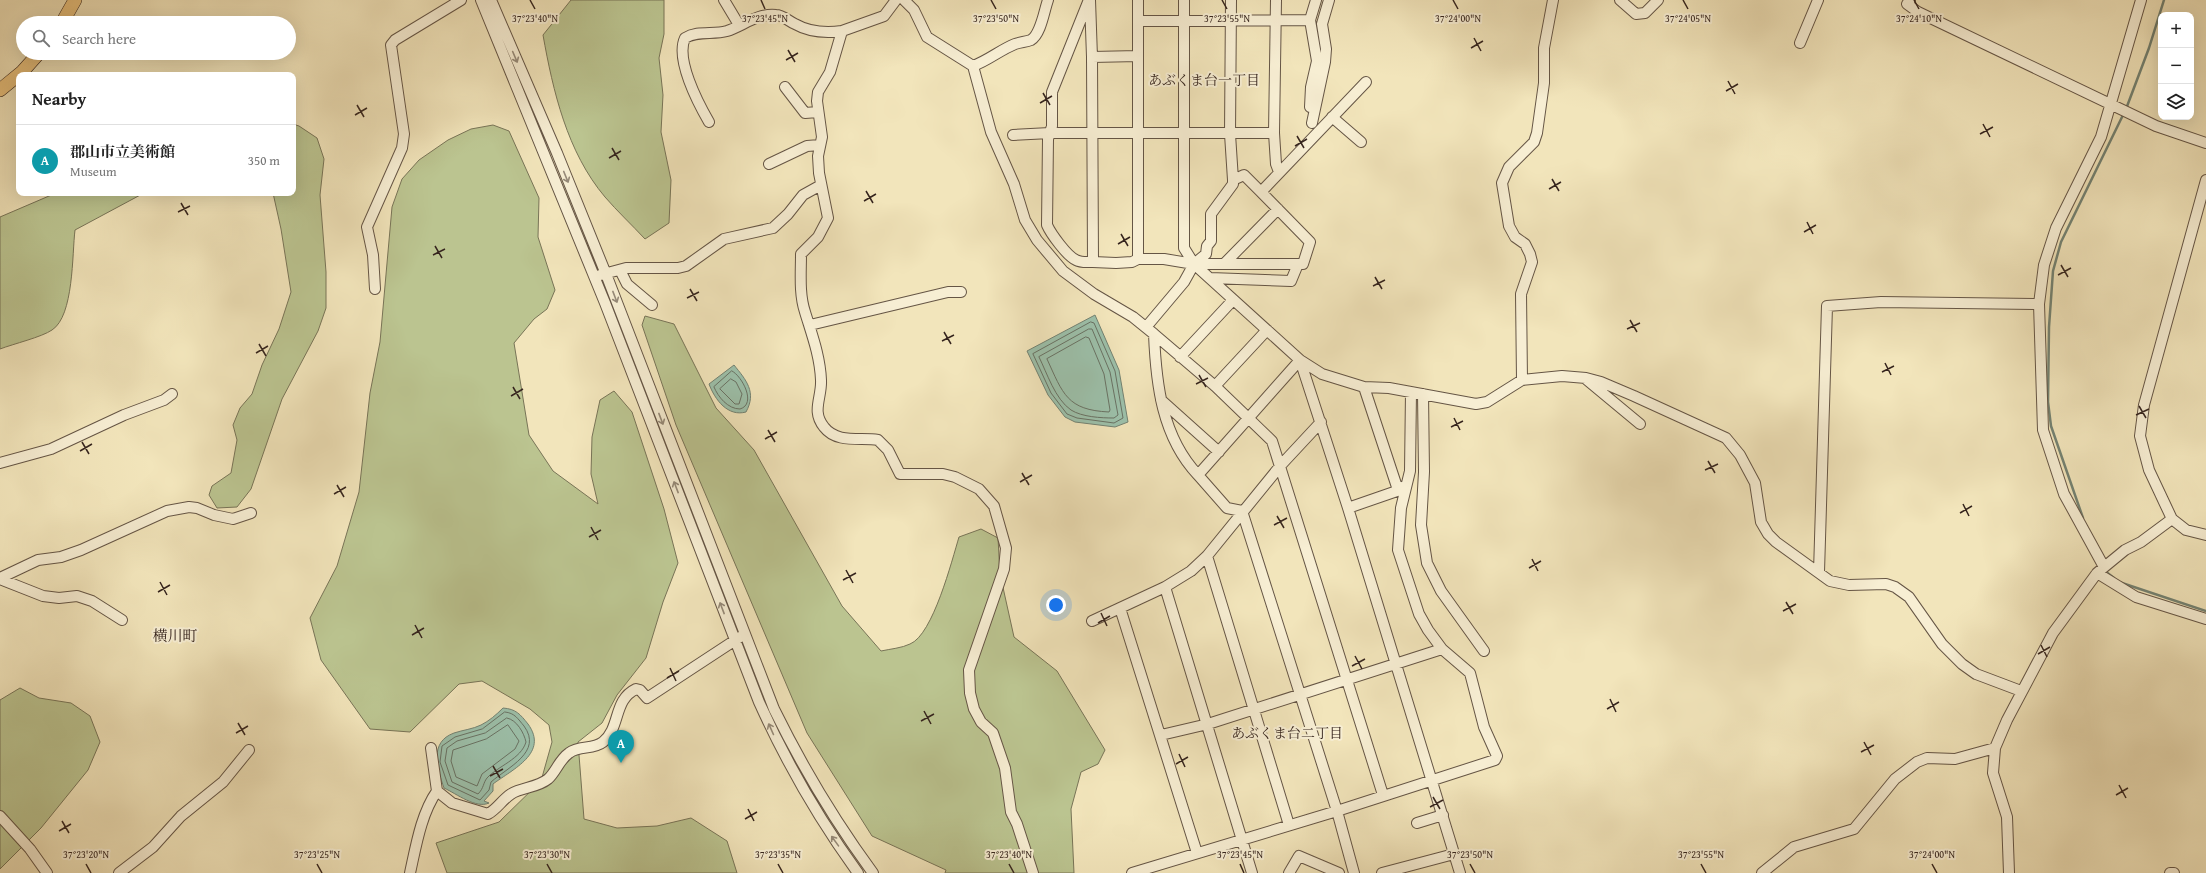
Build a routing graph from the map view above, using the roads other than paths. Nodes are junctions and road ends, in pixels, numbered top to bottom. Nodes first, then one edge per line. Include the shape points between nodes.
1 (75, 0) edge
2 (461, 0) edge
3 (481, 0) edge
4 (491, 0) edge
5 (724, 0) edge
6 (896, 0) edge
7 (904, 0) edge
8 (1048, 0) edge
9 (1090, 0) edge
10 (1138, 0) edge
11 (1184, 0) edge
12 (1231, 0) edge
13 (1276, 0) edge
14 (1316, 0) edge
15 (1329, 0) edge
16 (1553, 0) edge
17 (1620, 0) edge
18 (1658, 0) edge
19 (1818, 0) edge
20 (1910, 0) edge
21 (2141, 0) edge
22 (66, 16) edge
23 (1310, 20) junction
24 (1139, 21) junction
25 (1184, 21) junction
26 (1231, 21) junction
27 (1276, 22) junction
28 (739, 26) junction
29 (842, 31) junction
30 (1800, 43) dead end
31 (1138, 56) junction
32 (1092, 57) junction
33 (33, 60) edge
34 (973, 66) junction
35 (22, 72) edge
36 (16, 77) edge
37 (1366, 82) dead end
38 (785, 87) dead end
39 (0, 90) edge
40 (2112, 104) junction
41 (818, 112) junction
42 (1332, 117) junction
43 (709, 122) dead end
44 (1184, 132) junction
45 (1050, 133) junction
46 (1138, 133) junction
47 (1274, 133) junction
48 (1092, 134) junction
49 (1230, 134) junction
50 (1013, 135) dead end
51 (1361, 142) dead end
52 (2206, 143) edge
53 (820, 145) junction
54 (769, 164) dead end
55 (1279, 172) junction
56 (1233, 180) junction
57 (2206, 180) edge
58 (821, 185) junction
59 (1261, 192) junction
60 (1278, 209) junction
61 (1138, 259) junction
62 (1093, 262) junction
63 (1194, 264) junction
64 (1224, 264) junction
65 (1298, 264) junction
66 (620, 270) junction
67 (606, 274) junction
68 (594, 276) junction
69 (1210, 278) junction
70 (375, 289) dead end
71 (961, 292) dead end
72 (1233, 300) junction
73 (2039, 304) junction
74 (652, 305) dead end
75 (810, 325) junction
76 (1147, 326) junction
77 (1267, 330) junction
78 (1154, 334) junction
79 (1180, 357) junction
80 (1300, 360) junction
81 (1586, 378) junction
82 (1522, 380) junction
83 (1215, 386) junction
84 (1364, 387) junction
85 (1410, 392) junction
86 (172, 394) dead end
87 (1423, 394) junction
88 (1161, 400) junction
89 (1249, 418) junction
90 (1321, 422) junction
91 (1640, 424) dead end
92 (1219, 452) junction
93 (0, 463) edge
94 (1281, 465) junction
95 (1198, 475) junction
96 (1401, 487) junction
97 (1348, 508) junction
98 (1242, 511) junction
99 (252, 513) dead end
100 (2172, 519) junction
101 (2206, 535) edge
102 (1207, 556) junction
103 (2101, 570) junction
104 (1819, 572) junction
105 (0, 578) edge
106 (1165, 587) junction
107 (1120, 608) junction
108 (2206, 619) edge
109 (122, 620) dead end
110 (1092, 621) dead end
111 (744, 634) junction
112 (734, 640) junction
113 (1442, 649) junction
114 (1484, 651) dead end
115 (1396, 663) junction
116 (1346, 679) junction
117 (2021, 691) junction
118 (1300, 693) junction
119 (1254, 709) junction
120 (1208, 724) junction
121 (1161, 736) junction
122 (431, 748) dead end
123 (1995, 748) junction
124 (250, 750) dead end
125 (1432, 780) junction
126 (437, 791) junction
127 (1383, 795) junction
128 (1337, 811) junction
129 (1443, 815) junction
130 (0, 816) edge
131 (1417, 823) dead end
132 (1289, 825) junction
133 (1242, 840) junction
134 (1197, 853) junction
135 (1454, 854) junction
136 (2009, 872) edge
137 (46, 873) edge
138 (120, 873) edge
139 (410, 873) edge
140 (858, 873) edge
141 (873, 873) edge
142 (1034, 873) edge
143 (1132, 873) edge
144 (1252, 873) edge
145 (1289, 873) edge
146 (1339, 873) edge
147 (1354, 873) edge
148 (1382, 873) edge
149 (1460, 873) edge
150 (1762, 873) edge
151 (2019, 873) edge
152 (2170, 873) edge
153 (2174, 873) edge

1 - 22 main road
2 - 70 street via 395,40 391,45 404,134 402,148 367,227 373,255
3 - 68 street
4 -> 67 street
5 - 28 street
6 - 29 street via 884,16
7 - 34 street via 914,10 926,37
8 - 34 street via 1037,32 1031,40 1000,51 988,60
9 - 32 street
9 - 45 street via 1052,92
10 - 24 street
11 - 25 street
12 - 26 street
13 - 27 street
14 - 23 street
15 - 23 street via 1322,24 1326,49 1325,62 1312,123 1311,87 1317,61
16 - 82 street via 1544,48 1544,83 1537,133 1534,142 1509,167 1502,183 1509,226 1515,237 1525,244 1532,262 1520,294
17 - 18 street via 1636,14 1645,13
19 - 30 street
20 - 40 street via 1907,4 1918,12
21 - 40 street
23 - 27 street
24 - 25 street
24 - 31 street
25 - 26 street
25 - 44 street
26 - 27 street
26 - 49 street
27 - 47 street
28 - 29 street via 769,14 778,15 796,25 813,30
28 - 43 street via 727,31 691,34 683,43 686,72 697,101
29 - 41 street via 830,72 818,92
31 - 32 street
31 - 46 street
32 - 48 street
33 - 35 main road
34 - 76 street via 991,132 1014,184 1025,220 1037,240 1067,275
36 - 39 main road
37 - 42 street
38 - 41 street via 805,113
40 - 52 street via 2156,126
40 - 73 street via 2102,137 2056,228 2044,265
41 - 53 street via 822,136
42 - 51 street
42 - 55 street
44 - 46 street
44 - 49 street
44 - 63 street via 1184,248
45 - 48 street
45 - 50 street
45 - 62 street via 1047,225 1074,258 1080,262
46 - 48 street
46 - 61 street
47 - 49 street
47 - 55 street
48 - 62 street
49 - 56 street
53 - 54 street via 807,146
53 - 58 street via 818,156
55 - 59 street
56 - 59 street via 1244,175
56 - 63 street via 1233,184 1211,214 1211,241 1206,254
57 - 100 street via 2144,405 2140,436 2149,470
58 - 66 street via 802,195 788,214 773,228 724,238 686,266
58 - 75 street via 828,218 818,237 801,254 802,300
59 - 60 street
60 - 64 street
60 - 65 street via 1310,242 1303,264
61 - 62 street via 1132,262
61 - 63 street via 1164,259
63 - 64 street
63 - 69 street
63 - 76 street via 1184,282
64 - 65 street
65 - 69 street via 1291,280
66 - 67 street
66 - 74 street via 627,284
67 - 68 street
67 -> 111 street
112 -> 68 street
69 - 72 street
71 - 75 street via 948,292
72 - 77 street
72 - 79 street
73 - 103 street via 2042,430 2064,494
73 - 104 street via 1882,302 1827,306
75 - 142 street via 820,363 821,383 816,411 823,427 829,432 851,440 878,440 885,447 900,474 943,474 955,477 979,489 994,506 1006,548 1004,569 969,670 970,693 981,722 993,733 1006,768 1011,812
76 - 78 street
77 - 80 street
77 - 83 street
78 - 79 street
78 - 88 street via 1157,384
79 - 83 street
80 - 84 street via 1322,374
80 - 89 street
80 - 90 street
81 - 82 street via 1562,376
81 - 91 street
81 - 104 street via 1602,382 1726,438 1740,455 1755,483 1761,522 1768,534
82 - 87 street via 1487,402 1476,404
83 - 89 street
84 - 85 street
84 - 96 street
85 - 87 street
85 - 96 street via 1410,471
86 - 93 street via 164,400 124,415 51,449
87 - 114 street via 1424,472 1421,525 1427,563 1441,591
88 - 92 street
88 - 95 street via 1176,445 1185,462
89 - 92 street
89 - 94 street via 1272,441
90 - 94 street
90 - 97 street
92 - 95 street
94 - 98 street
94 - 116 street
95 - 98 street via 1227,508
96 - 97 street via 1397,492
96 - 113 street via 1398,550 1419,614
97 - 115 street
98 - 102 street
98 - 118 street
99 - 105 street via 233,519 189,507 167,511 81,550 62,557 38,560
100 - 101 street via 2186,530
100 - 103 street
102 - 106 street via 1191,571
102 - 119 street
103 - 108 street via 2136,597
103 - 117 street via 2053,633
104 - 117 street via 1830,581 1840,583 1886,584 1896,587 1909,597 1942,644 1962,664 1976,674
105 - 109 street via 43,596 77,596 92,601
106 - 107 street
106 - 120 street
107 - 110 street
107 - 121 street
111 - 112 street
111 - 141 street via 774,709 798,758 821,799
112 - 126 street via 647,698 640,690 628,693 621,701 613,729 602,743 574,749 558,763 548,779 511,794 488,814 452,803
140 -> 112 street via 809,802 777,742
113 - 115 street
113 - 125 street via 1470,673 1484,727 1497,756 1495,760
115 - 116 street
115 - 125 street
116 - 118 street
116 - 127 street
117 - 123 street
118 - 119 street
118 - 128 street
119 - 120 street
119 - 132 street
120 - 121 street
120 - 133 street
121 - 134 street
122 - 126 street
123 - 136 street via 1993,773 2007,817
123 - 150 street via 1956,759 1927,758 1917,762 1895,779 1854,829 1794,847
124 - 138 street via 244,754 223,782 185,812 153,847
125 - 127 street
125 - 129 street
126 - 139 street via 428,806
127 - 128 street
128 - 132 street
128 - 147 street
129 - 131 street
129 - 135 street
130 - 137 street via 30,849
132 - 133 street
133 - 134 street
133 - 144 street
134 - 143 street
135 - 148 street
135 - 149 street
136 - 151 street
145 - 146 street via 1300,856
152 - 153 street

